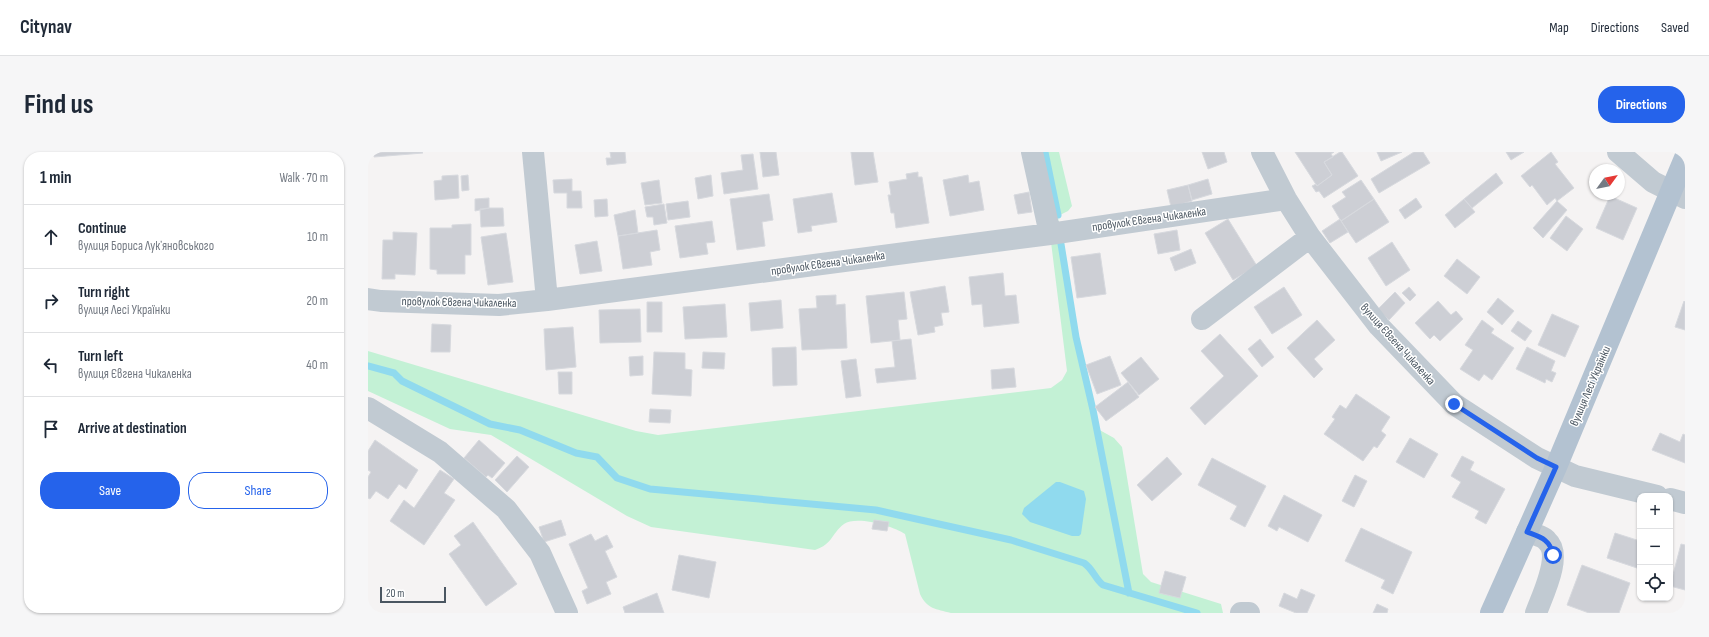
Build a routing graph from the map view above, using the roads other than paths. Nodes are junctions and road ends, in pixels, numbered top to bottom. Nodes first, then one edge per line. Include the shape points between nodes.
1 (533, 152) edge
2 (1032, 152) edge
3 (1262, 152) edge
4 (1618, 152) edge
5 (1685, 158) edge
6 (1678, 195) edge
7 (1286, 199) junction
8 (1050, 234) junction
9 (1310, 237) junction
10 (368, 298) edge
11 (547, 300) junction
12 (1202, 319) dead end
13 (368, 408) edge
14 (1556, 467) junction
15 (1646, 493) edge
16 (1673, 500) edge
17 (1685, 503) edge
18 (1527, 532) junction
19 (567, 613) edge
20 (1491, 613) edge
21 (1536, 613) edge

1 - 11 street
2 - 8 street
3 - 7 street, вулиця Євгена Чикаленка
4 - 6 street via 1653,182
5 - 6 main road, вулиця Лесі Українки
6 - 14 main road, вулиця Лесі Українки
7 - 8 street, провулок Євгена Чикаленка
7 - 9 street, вулиця Євгена Чикаленка
8 - 11 street, провулок Євгена Чикаленка
9 - 12 street
9 - 14 street, вулиця Євгена Чикаленка via 1379,326 1454,404 1537,458
10 - 11 street, провулок Євгена Чикаленка via 381,301 499,305
13 - 19 street via 440,452 506,509 540,554
14 - 15 street, вулиця Євгена Чикаленка via 1575,476
14 - 18 main road, вулиця Лесі Українки
16 - 17 street
18 - 20 main road, вулиця Лесі Українки
18 - 21 street via 1547,540 1553,555 1551,572

